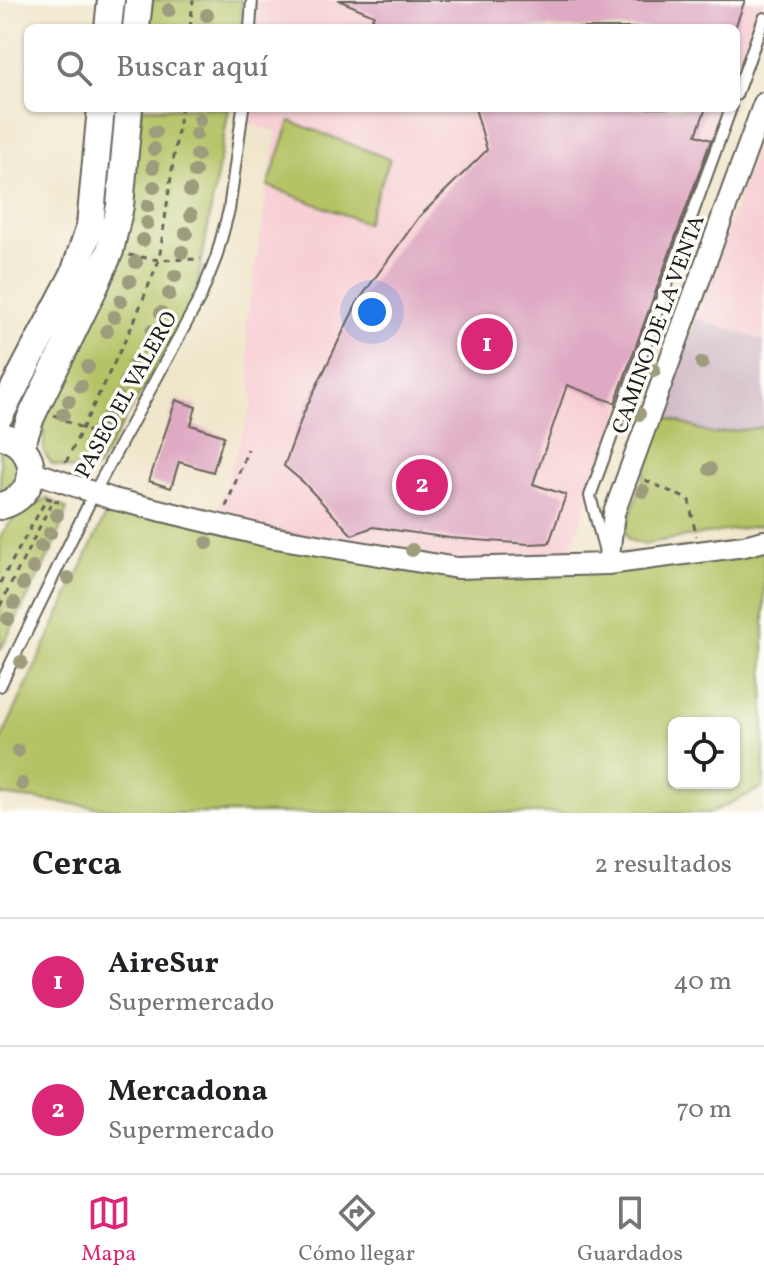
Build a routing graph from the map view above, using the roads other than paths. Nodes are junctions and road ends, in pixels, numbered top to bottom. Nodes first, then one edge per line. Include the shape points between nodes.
1 (111, 0) edge
2 (139, 0) edge
3 (252, 0) edge
4 (764, 18) edge
5 (108, 24) edge
6 (136, 24) edge
7 (250, 24) edge
8 (740, 84) edge
9 (764, 103) edge
10 (101, 112) edge
11 (129, 112) edge
12 (242, 112) edge
13 (730, 112) edge
14 (0, 415) edge
15 (10, 441) edge
16 (31, 471) junction
17 (95, 491) junction
18 (590, 496) junction
19 (0, 506) edge
20 (616, 506) junction
21 (764, 541) edge
22 (608, 564) junction
23 (0, 686) edge

1 - 5 street
2 - 6 street
3 - 7 lane
4 - 8 lane
9 - 20 street, CAMINO DE LA VENTA
10 - 14 street via 90,226 74,274
11 - 15 street via 110,251 36,406
12 - 17 lane, PASEO EL VALERO via 229,210 216,258 200,298
13 - 18 lane
15 - 16 street via 27,453
16 - 17 street
16 - 19 street via 25,491
17 - 22 street via 219,525 457,568
17 - 23 lane, PASEO EL VALERO
18 - 20 lane via 602,508
18 - 22 lane
20 - 22 street, CAMINO DE LA VENTA
21 - 22 street

